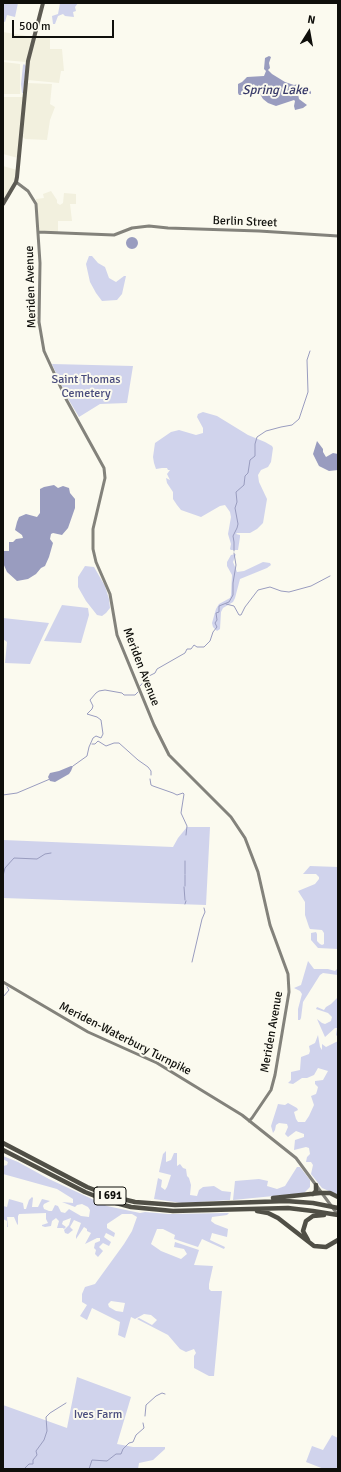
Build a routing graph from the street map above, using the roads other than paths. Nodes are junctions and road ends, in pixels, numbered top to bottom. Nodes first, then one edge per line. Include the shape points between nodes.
1 (43, 3) edge
2 (16, 182) junction
3 (3, 204) edge
4 (38, 232) junction
5 (338, 236) edge
6 (3, 982) edge
7 (250, 1121) junction
8 (3, 1143) edge
9 (3, 1150) edge
10 (316, 1185) junction
11 (322, 1193) junction
12 (313, 1194) junction
13 (338, 1197) edge
14 (243, 1202) junction
15 (338, 1208) edge
16 (237, 1209) junction
17 (338, 1216) edge
18 (338, 1240) edge

1 - 2 highway via 28,64
2 - 3 highway
2 - 4 main road, Meriden Avenue via 28,191 35,202
4 - 5 main road, Berlin Street via 114,235 151,226
4 - 7 main road, Meriden Avenue via 39,322 44,351 66,399 106,473 93,529 93,549 110,594 117,635 165,748 231,817 245,838 258,872 270,925 288,974 289,992 275,1075 271,1090
6 - 7 main road, Meriden-Waterbury Turnpike via 88,1032 157,1063
7 - 10 main road, Meriden-Waterbury Turnpike via 296,1158
8 - 14 highway, I 691 via 81,1184 118,1198 162,1205
9 - 16 highway, I 691 via 82,1191 121,1205 162,1211
10 - 11 main road, Meriden-Waterbury Turnpike
10 - 12 highway
11 - 12 highway
11 - 13 highway
11 - 17 main road, Meriden-Waterbury Turnpike
12 - 14 highway
14 - 15 highway, I 691 via 293,1201
16 - 17 highway, I 691 via 294,1209
16 - 18 highway via 272,1215 314,1246 325,1247
17 - 18 highway via 313,1216 306,1221 303,1231 307,1240 316,1245 326,1245

